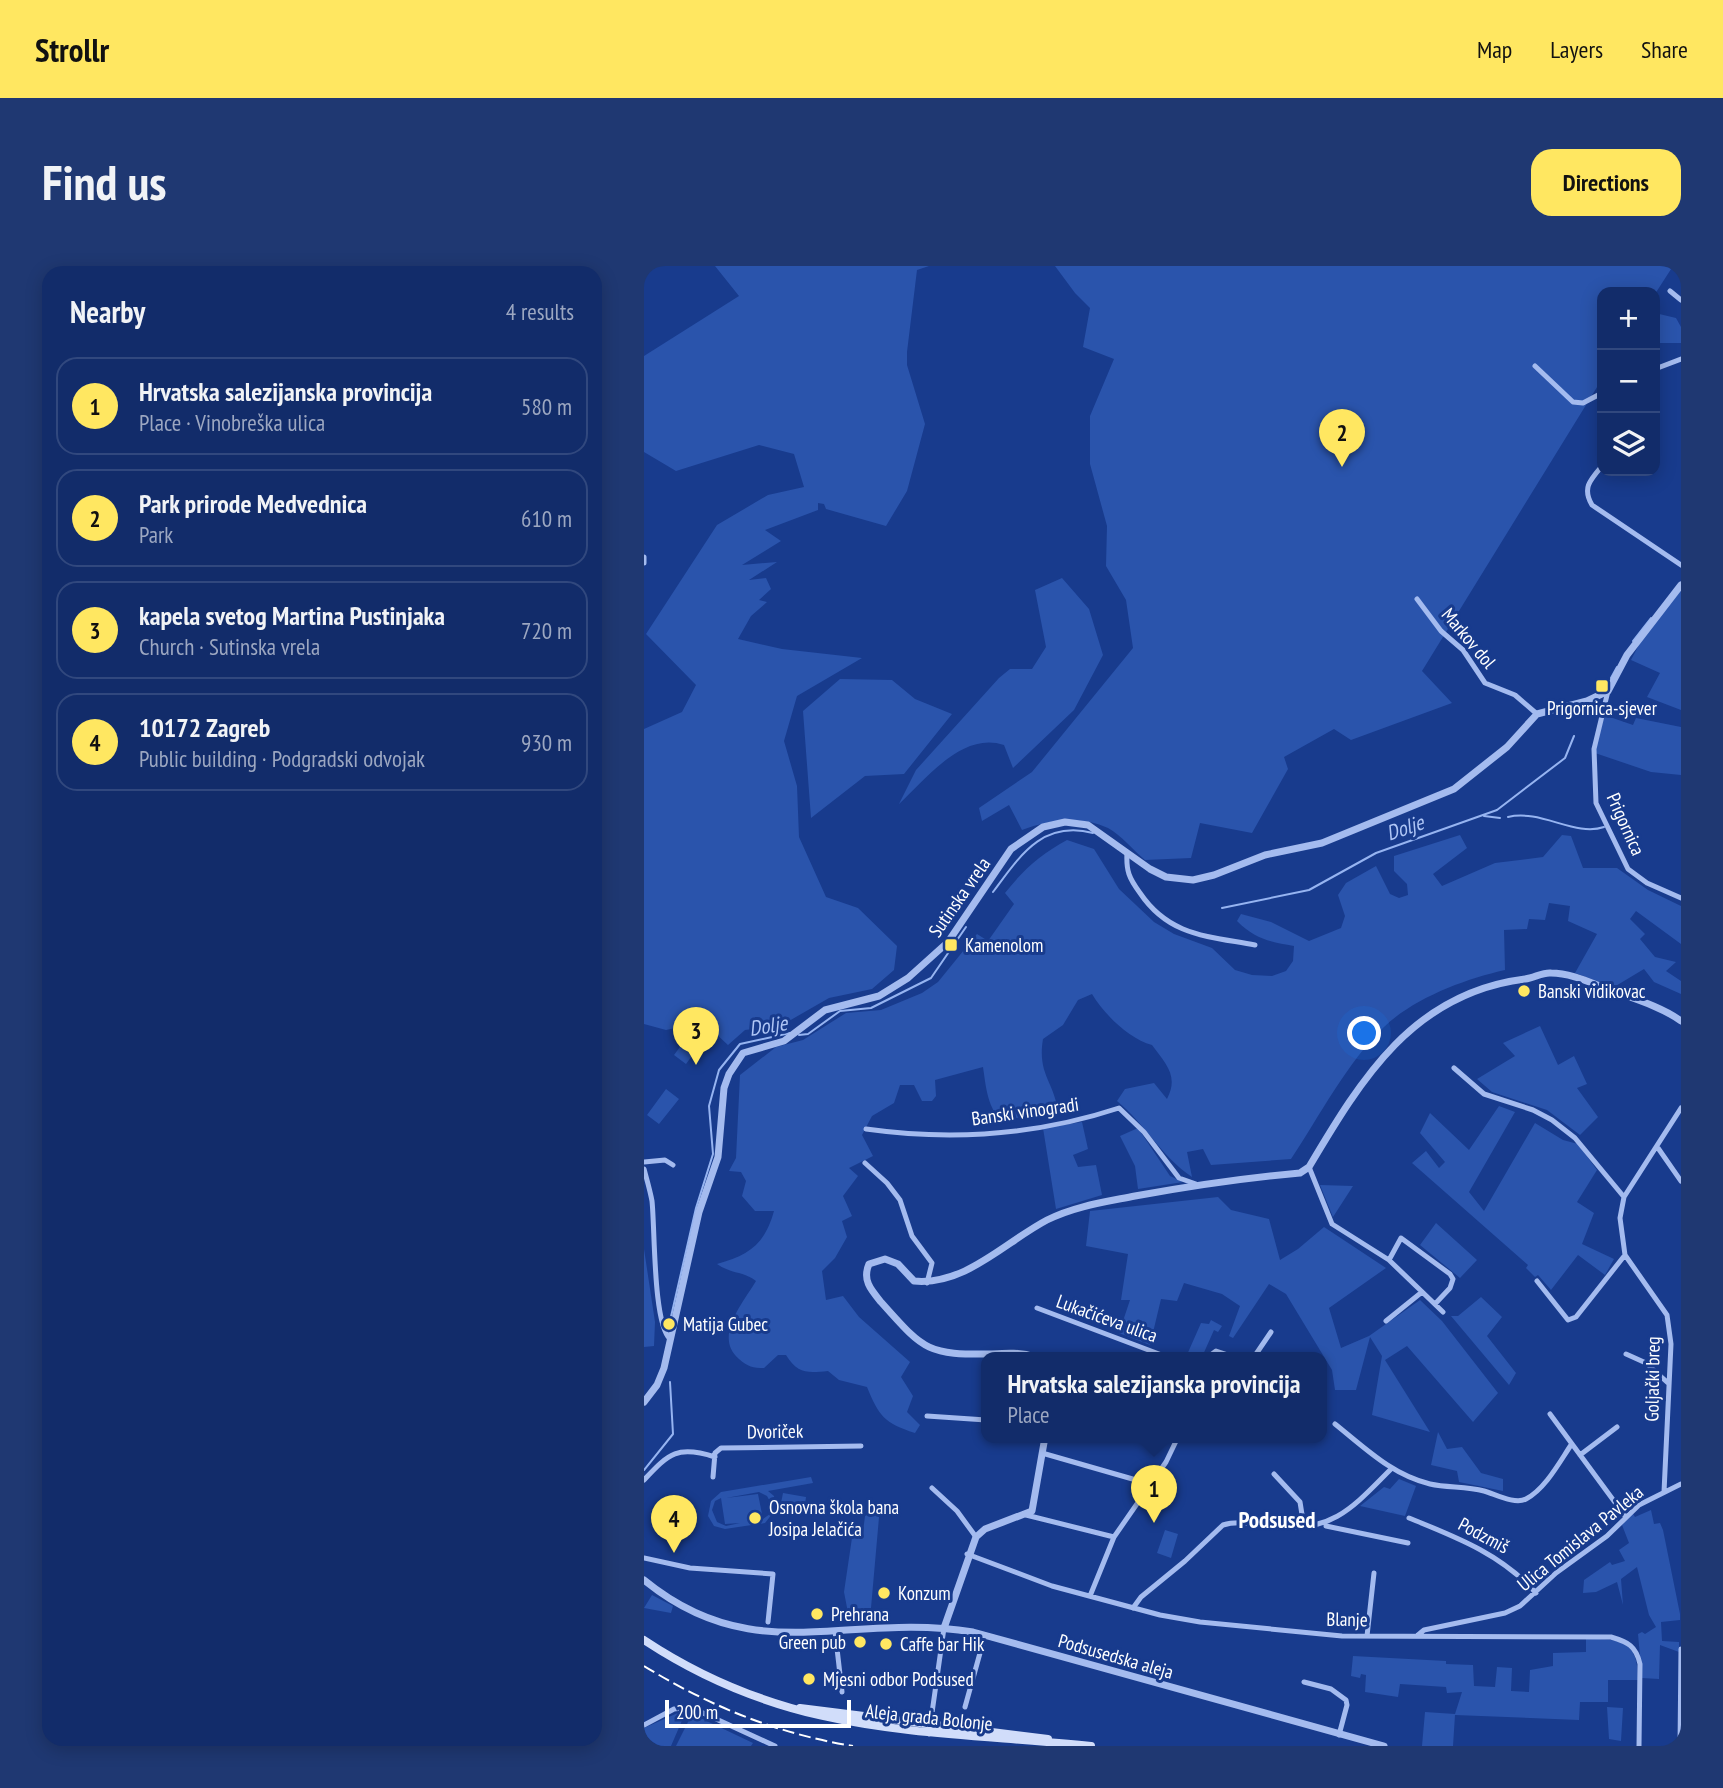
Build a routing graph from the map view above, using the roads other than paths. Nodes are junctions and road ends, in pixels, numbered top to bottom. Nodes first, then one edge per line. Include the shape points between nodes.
1 (1670, 291) dead end
2 (1681, 300) edge
3 (1681, 359) edge
4 (1535, 366) dead end
5 (1660, 367) edge
6 (1597, 396) edge
7 (1597, 472) edge
8 (1681, 565) edge
9 (1681, 585) edge
10 (1418, 599) dead end
11 (1608, 691) junction
12 (1538, 714) junction
13 (1127, 853) junction
14 (1681, 898) edge
15 (1255, 946) dead end
16 (1681, 1021) edge
17 (1454, 1068) dead end
18 (1681, 1108) edge
19 (866, 1129) dead end
20 (1658, 1148) junction
21 (644, 1161) edge
22 (865, 1163) dead end
23 (673, 1165) dead end
24 (1309, 1167) junction
25 (644, 1169) edge
26 (1681, 1181) edge
27 (1196, 1184) junction
28 (1625, 1197) junction
29 (1625, 1255) junction
30 (1389, 1260) junction
31 (1537, 1281) dead end
32 (927, 1283) junction
33 (1422, 1292) junction
34 (1435, 1304) junction
35 (1037, 1308) dead end
36 (1443, 1312) dead end
37 (1386, 1321) dead end
38 (1271, 1332) dead end
39 (670, 1339) junction
40 (1154, 1352) edge
41 (1257, 1352) edge
42 (981, 1354) edge
43 (1626, 1354) dead end
44 (1668, 1383) junction
45 (644, 1402) edge
46 (1550, 1414) dead end
47 (927, 1416) dead end
48 (981, 1420) edge
49 (1335, 1424) dead end
50 (1617, 1427) dead end
51 (1044, 1443) edge
52 (1175, 1443) edge
53 (861, 1446) dead end
54 (1571, 1446) junction
55 (1042, 1453) junction
56 (1580, 1455) junction
57 (715, 1457) junction
58 (1391, 1469) junction
59 (1274, 1474) dead end
60 (713, 1477) dead end
61 (644, 1480) edge
62 (1150, 1484) junction
63 (1681, 1484) edge
64 (932, 1488) dead end
65 (1664, 1492) junction
66 (1026, 1515) junction
67 (1625, 1516) junction
68 (1409, 1518) dead end
69 (1323, 1525) junction
70 (1304, 1527) junction
71 (976, 1537) junction
72 (1114, 1537) junction
73 (1408, 1544) dead end
74 (967, 1554) junction
75 (644, 1558) edge
76 (1374, 1573) dead end
77 (644, 1580) edge
78 (1536, 1592) junction
79 (1090, 1596) junction
80 (1133, 1608) junction
81 (768, 1622) dead end
82 (944, 1628) junction
83 (835, 1632) junction
84 (985, 1635) junction
85 (1367, 1636) junction
86 (1418, 1636) junction
87 (644, 1640) edge
88 (1681, 1649) edge
89 (1304, 1682) dead end
90 (842, 1692) dead end
91 (787, 1707) junction
92 (965, 1707) dead end
93 (930, 1723) junction
94 (644, 1725) edge
95 (929, 1734) junction
96 (1339, 1735) junction
97 (1070, 1744) junction
98 (775, 1746) edge
99 (1091, 1746) edge
100 (1384, 1746) edge
101 (1639, 1746) edge
102 (1680, 1746) edge

1 - 2 street
3 - 5 street
4 - 6 street via 1573,402 1583,404
7 - 8 street via 1586,494 1592,505
9 - 11 street via 1627,655
10 - 12 street, Markov dol via 1485,683 1516,695
11 - 12 street
11 - 14 street, Prigornica via 1594,749 1596,803 1628,869
12 - 13 street, Sutinska vrela via 1507,747 1454,789 1322,843 1265,855 1193,880 1166,877
13 - 15 street via 1128,876 1162,920
13 - 39 street, Sutinska vrela via 1095,828 1079,823 1058,823 1035,831 1011,849 933,958 886,992 825,1010 790,1038 743,1053 726,1081 719,1157 699,1212
16 - 24 street via 1565,975 1549,972 1496,983 1446,1005 1412,1027 1359,1085
17 - 28 street via 1484,1094 1552,1120 1575,1138
18 - 20 street, Goljački breg
19 - 27 street, Banski vinogradi via 928,1137 978,1136 1074,1123 1119,1108 1179,1178
20 - 26 street
20 - 28 street, Goljački breg
21 - 23 street via 665,1160
22 - 32 street via 900,1200 912,1236 932,1263
24 - 27 street via 1300,1173
24 - 30 street via 1332,1224
25 - 39 street via 652,1200 659,1304
27 - 32 street via 1081,1206 1048,1220 957,1275
28 - 29 street, Goljački breg via 1620,1218
29 - 31 street via 1576,1317 1568,1320
29 - 44 street, Goljački breg via 1667,1315 1671,1344
30 - 33 street
30 - 34 street via 1401,1238 1450,1275 1450,1288
32 - 42 street via 914,1281 885,1259 877,1259 866,1270 868,1285 914,1339 947,1354
33 - 34 street
33 - 37 street
34 - 36 street
35 - 40 street, Lukačićeva ulica
38 - 41 street
39 - 45 street, Sutinska vrela via 658,1382
43 - 44 street via 1646,1363
44 - 65 street, Goljački breg
46 - 54 street
47 - 48 street
49 - 58 street
50 - 56 street
51 - 55 street
52 - 62 street
53 - 57 street, Dvoriček via 721,1448
54 - 56 street
54 - 58 street via 1525,1500 1427,1483
55 - 62 street
55 - 66 street via 1034,1505
56 - 67 street
57 - 60 street
57 - 61 street via 696,1451 676,1452
58 - 69 street via 1357,1503
59 - 70 street via 1300,1502
62 - 72 street
63 - 65 street, Ulica Tomislava Pavleka
64 - 71 street
65 - 67 street, Ulica Tomislava Pavleka
66 - 71 street via 985,1529
66 - 72 street
67 - 78 street, Ulica Tomislava Pavleka
68 - 78 street, Podzmiš via 1486,1551
69 - 70 street
69 - 73 street
70 - 80 street via 1223,1525
71 - 74 street
72 - 79 street
74 - 79 street, Blanje
74 - 82 street
75 - 81 street via 690,1568 773,1574
76 - 85 street
77 - 83 street, Podsusedska aleja via 679,1606 722,1623 789,1635
78 - 86 street, Ulica Tomislava Pavleka via 1505,1613 1424,1630
79 - 80 street, Blanje
80 - 85 street, Blanje via 1200,1622 1323,1636
82 - 83 street, Podsusedska aleja via 910,1625
82 - 84 street, Podsusedska aleja
82 - 93 street
83 - 90 street
84 - 92 street
84 - 96 street, Podsusedska aleja
85 - 86 street, Blanje
86 - 101 street, Blanje via 1611,1637 1626,1641 1638,1653 1640,1664
87 - 91 main road, Aleja grada Bolonje via 697,1672
88 - 102 street
89 - 96 street via 1331,1689 1346,1700
91 - 93 main road, Aleja grada Bolonje
91 - 95 main road, Aleja grada Bolonje via 829,1720
93 - 95 street
93 - 97 main road, Aleja grada Bolonje
94 - 98 street via 674,1709 690,1707
95 - 97 main road, Aleja grada Bolonje
96 - 100 street, Podsusedska aleja
97 - 99 main road, Aleja grada Bolonje

